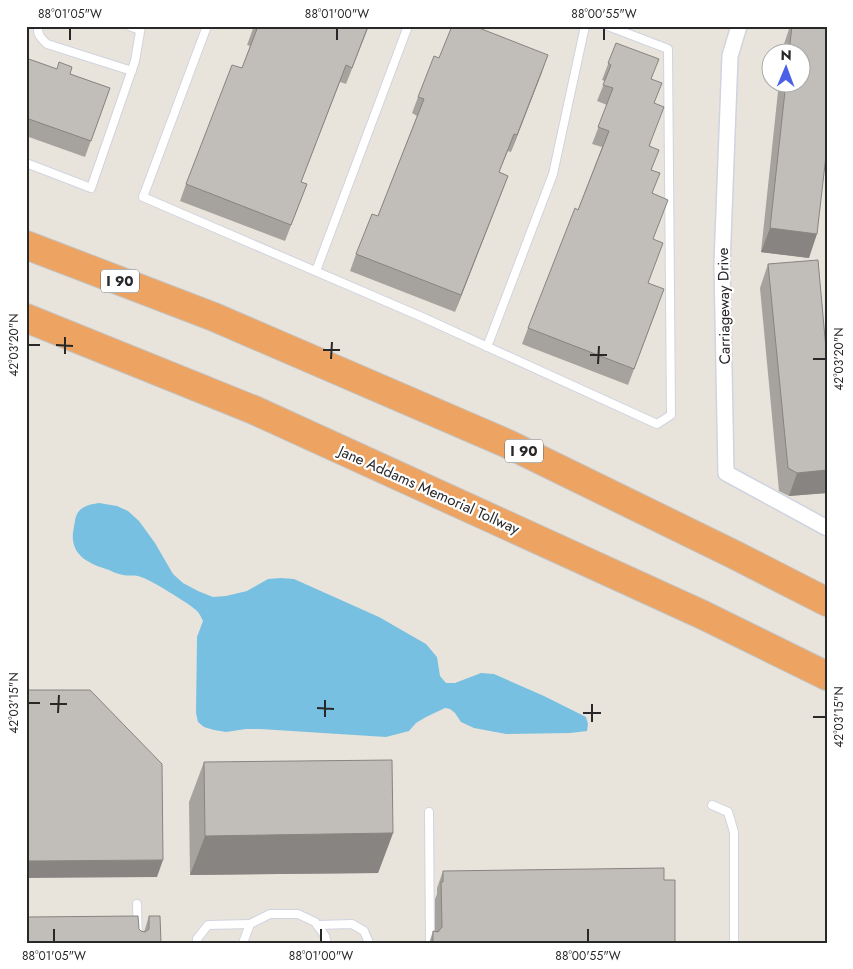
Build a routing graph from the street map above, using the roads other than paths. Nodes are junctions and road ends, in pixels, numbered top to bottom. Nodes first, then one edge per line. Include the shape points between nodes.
1 (38, 26) edge
2 (129, 26) edge
3 (207, 26) edge
4 (408, 26) edge
5 (585, 26) edge
6 (608, 26) edge
7 (739, 26) edge
8 (140, 28) edge
9 (132, 71) junction
10 (26, 163) edge
11 (26, 245) edge
12 (316, 272) junction
13 (26, 318) edge
14 (487, 347) junction
15 (827, 528) edge
16 (827, 602) edge
17 (827, 676) edge
18 (712, 805) dead end
19 (429, 812) dead end
20 (137, 904) dead end
21 (250, 924) junction
22 (318, 925) junction
23 (138, 943) edge
24 (196, 943) edge
25 (243, 943) edge
26 (327, 943) edge
27 (369, 943) edge
28 (430, 943) edge
29 (734, 943) edge

1 - 9 lane via 39,37 47,44
2 - 8 lane
3 - 12 lane via 143,197
4 - 12 lane
5 - 14 lane via 553,174
6 - 14 lane via 668,49 671,415 657,424
7 - 15 street, Carriageway Drive via 730,56 722,264 726,473
8 - 9 lane
9 - 10 lane via 91,188
11 - 16 highway, I 90 via 214,318 508,444
12 - 14 lane
13 - 17 highway, Jane Addams Memorial Tollway via 254,410 703,615
18 - 29 lane via 728,812 734,832
19 - 28 lane
20 - 23 lane
21 - 22 lane via 270,914 298,914
21 - 24 lane via 208,925
21 - 25 lane
22 - 26 lane
22 - 27 lane via 352,924 364,931

